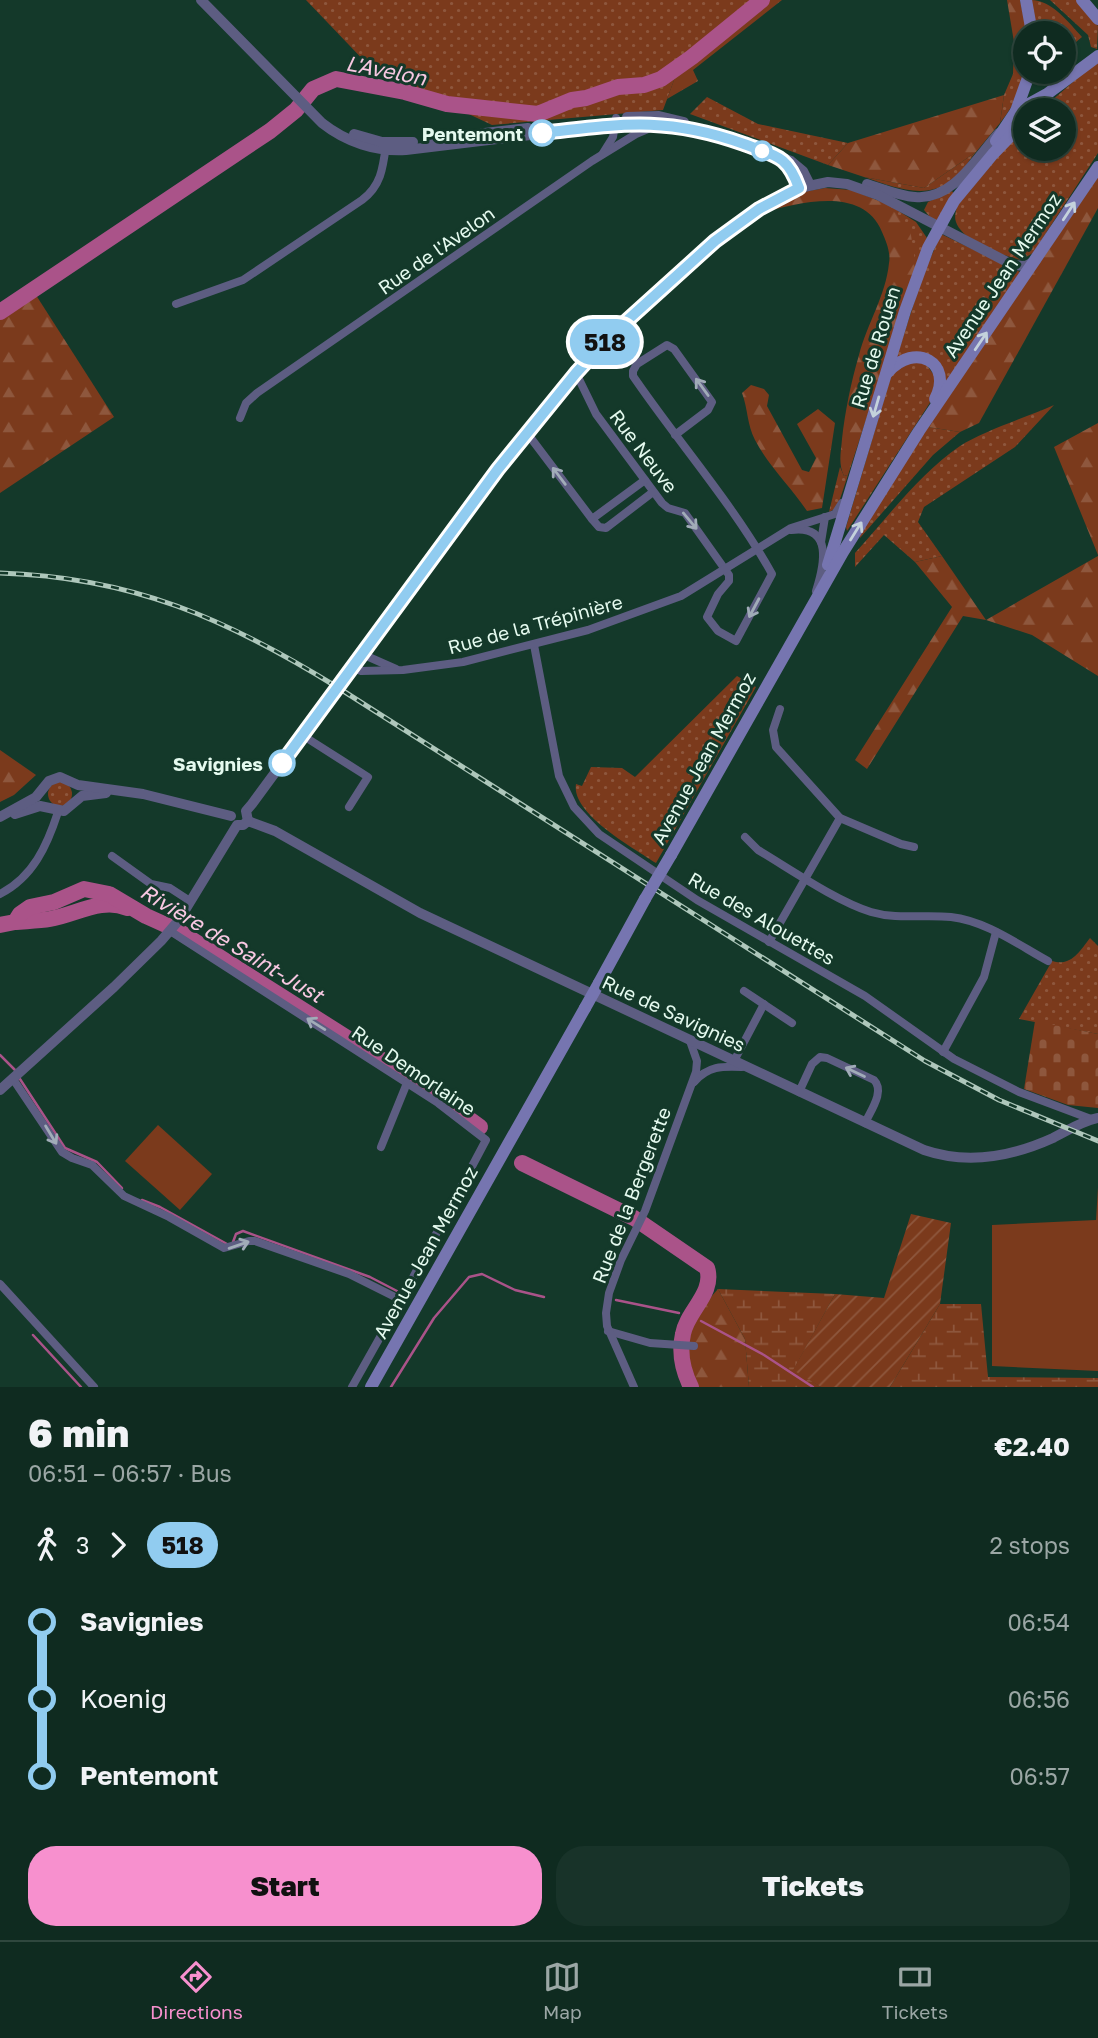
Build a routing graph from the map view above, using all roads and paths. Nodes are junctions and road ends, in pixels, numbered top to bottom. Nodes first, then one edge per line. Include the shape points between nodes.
1 (201, 0) edge
2 (1026, 0) edge
3 (1082, 0) edge
4 (1098, 19) edge
5 (1030, 21) edge
6 (1097, 57) edge
7 (1042, 98) edge
8 (1051, 98) edge
9 (1013, 121) edge
10 (618, 122) junction
11 (1013, 122) edge
12 (665, 125) junction
13 (714, 134) junction
14 (620, 144) junction
15 (386, 146) junction
16 (592, 161) junction
17 (1096, 169) edge
18 (833, 182) junction
19 (805, 186) junction
20 (932, 195) junction
21 (922, 219) junction
22 (939, 228) junction
23 (1040, 255) junction
24 (176, 304) dead end
25 (576, 373) junction
26 (886, 375) junction
27 (240, 418) dead end
28 (919, 431) junction
29 (527, 433) junction
30 (675, 435) junction
31 (859, 468) junction
32 (645, 480) junction
33 (653, 492) junction
34 (825, 517) junction
35 (592, 519) junction
36 (785, 532) junction
37 (821, 542) junction
38 (757, 549) junction
39 (725, 569) junction
40 (815, 594) junction
41 (808, 610) junction
42 (534, 645) junction
43 (362, 654) junction
44 (352, 668) junction
45 (398, 670) junction
46 (780, 709) dead end
47 (302, 735) junction
48 (69, 780) junction
49 (44, 787) junction
50 (126, 791) junction
51 (74, 803) junction
52 (349, 807) dead end
53 (53, 810) junction
54 (0, 818) edge
55 (839, 818) junction
56 (241, 819) junction
57 (745, 837) dead end
58 (914, 846) dead end
59 (112, 856) dead end
60 (805, 878) junction
61 (0, 894) edge
62 (190, 901) junction
63 (172, 928) junction
64 (996, 932) junction
65 (769, 942) junction
66 (1048, 961) dead end
67 (744, 991) dead end
68 (764, 1004) junction
69 (792, 1023) dead end
70 (690, 1041) junction
71 (943, 1052) junction
72 (734, 1061) junction
73 (748, 1067) junction
74 (17, 1074) junction
75 (407, 1083) junction
76 (0, 1090) edge
77 (799, 1092) junction
78 (687, 1093) junction
79 (1095, 1119) edge
80 (864, 1122) junction
81 (381, 1147) dead end
82 (0, 1284) edge
83 (401, 1300) junction
84 (608, 1331) junction
85 (686, 1346) dead end
86 (93, 1387) edge
87 (352, 1387) edge
88 (371, 1387) edge
89 (634, 1387) edge

1 - 15 street via 309,108 337,127
2 - 5 main road
3 - 4 main road
6 - 7 main road
6 - 8 main road
9 - 20 street via 956,181
10 - 12 street
10 - 13 street via 646,116 672,118
10 - 14 street via 624,135
10 - 15 street
10 - 16 street via 611,143
11 - 22 main road, Rue de Rouen
12 - 13 street
12 - 14 street, Rue de l'Avelon via 644,130
13 - 19 street via 779,157
14 - 16 street, Rue de l'Avelon
15 - 24 street via 381,177 367,197 243,280
16 - 27 street, Rue de l'Avelon via 257,393
23 -> 17 main road, Avenue Jean Mermoz
18 - 19 street
18 - 20 street via 855,182 912,197
18 - 21 street via 861,188
19 - 25 street via 759,209 715,241
20 - 21 street via 922,206
21 - 22 street
22 - 23 street via 1016,266 1030,264
22 - 26 main road, Rue de Rouen via 911,293
28 -> 23 main road, Avenue Jean Mermoz
25 - 29 street
25 - 32 street, Rue Neuve via 596,414
26 - 28 main road via 897,362 911,356 925,358 936,369 939,389
26 -> 31 main road, Rue de Rouen
41 -> 28 main road, Avenue Jean Mermoz
35 -> 29 street
29 - 43 street
30 -> 30 street via 712,402 667,345 637,364 633,373
30 - 38 street
31 - 34 street, Rue de la Trépinière via 838,511
31 - 40 main road, Rue de Rouen via 836,546
32 - 33 street, Rue Neuve
32 - 35 street
33 - 35 street via 606,528
33 -> 39 street, Rue Neuve via 665,506 688,516
34 - 36 street, Rue de la Trépinière
34 - 37 street
36 - 37 street via 807,531
36 - 38 street, Rue de la Trépinière
37 - 40 street via 824,563
38 - 39 street, Rue de la Trépinière
38 -> 39 street via 772,576 736,641 707,618 730,580
39 - 42 street, Rue de la Trépinière via 673,599
40 - 41 main road, Rue de Rouen
41 - 88 main road, Avenue Jean Mermoz, bridge
42 - 45 street, Rue de la Trépinière via 463,662
42 - 65 street, Rue des Alouettes via 557,768 579,814 647,868
43 - 44 street
43 - 45 street
44 - 45 street, Rue de la Trépinière
44 - 47 street
46 - 55 street via 772,730 776,747
47 - 52 street via 368,777
47 - 56 street
48 - 49 street via 56,778
48 - 50 street
48 - 51 street via 76,790
49 - 53 street via 43,798
49 - 54 street
50 - 51 street via 85,795
50 - 56 street, Rue de Savignies
51 - 53 street via 67,810
53 - 54 street via 37,807
53 - 61 street via 49,838 38,859
55 - 58 street
55 - 60 street
56 - 62 street
56 - 70 street, Rue de Savignies via 275,831 412,909
57 - 60 street
59 - 62 street via 151,884 170,888
60 - 64 street via 874,912 958,918
60 - 65 street
62 - 63 street
63 - 74 street
75 -> 63 street, Rue Demorlaine via 217,962
64 - 66 street
64 - 71 street via 984,977
65 - 71 street, Rue des Alouettes via 865,996
67 - 68 street
68 - 69 street
68 - 72 street
70 - 72 street, Rue de Savignies
70 - 78 street, Rue de la Bergerette via 697,1066
71 - 79 street, Rue des Alouettes via 1010,1088
72 - 73 street, Rue de Savignies
73 - 77 street, Rue de Savignies
73 - 78 street, Rue de la Bergerette via 709,1069
74 - 76 street
74 -> 83 street via 62,1152 92,1165 124,1196 224,1248 255,1241 349,1274
75 - 81 street
75 - 83 street, Rue Demorlaine via 486,1140
77 - 80 street, Rue de Savignies
80 -> 77 street via 878,1085 827,1058 815,1060
78 - 84 street, Rue de la Bergerette via 643,1216 609,1293
79 - 80 street, Rue de Savignies via 1029,1148 978,1159 930,1152
82 - 86 street
83 - 87 street
84 - 85 street via 650,1343
84 - 89 street, Rue de la Bergerette

